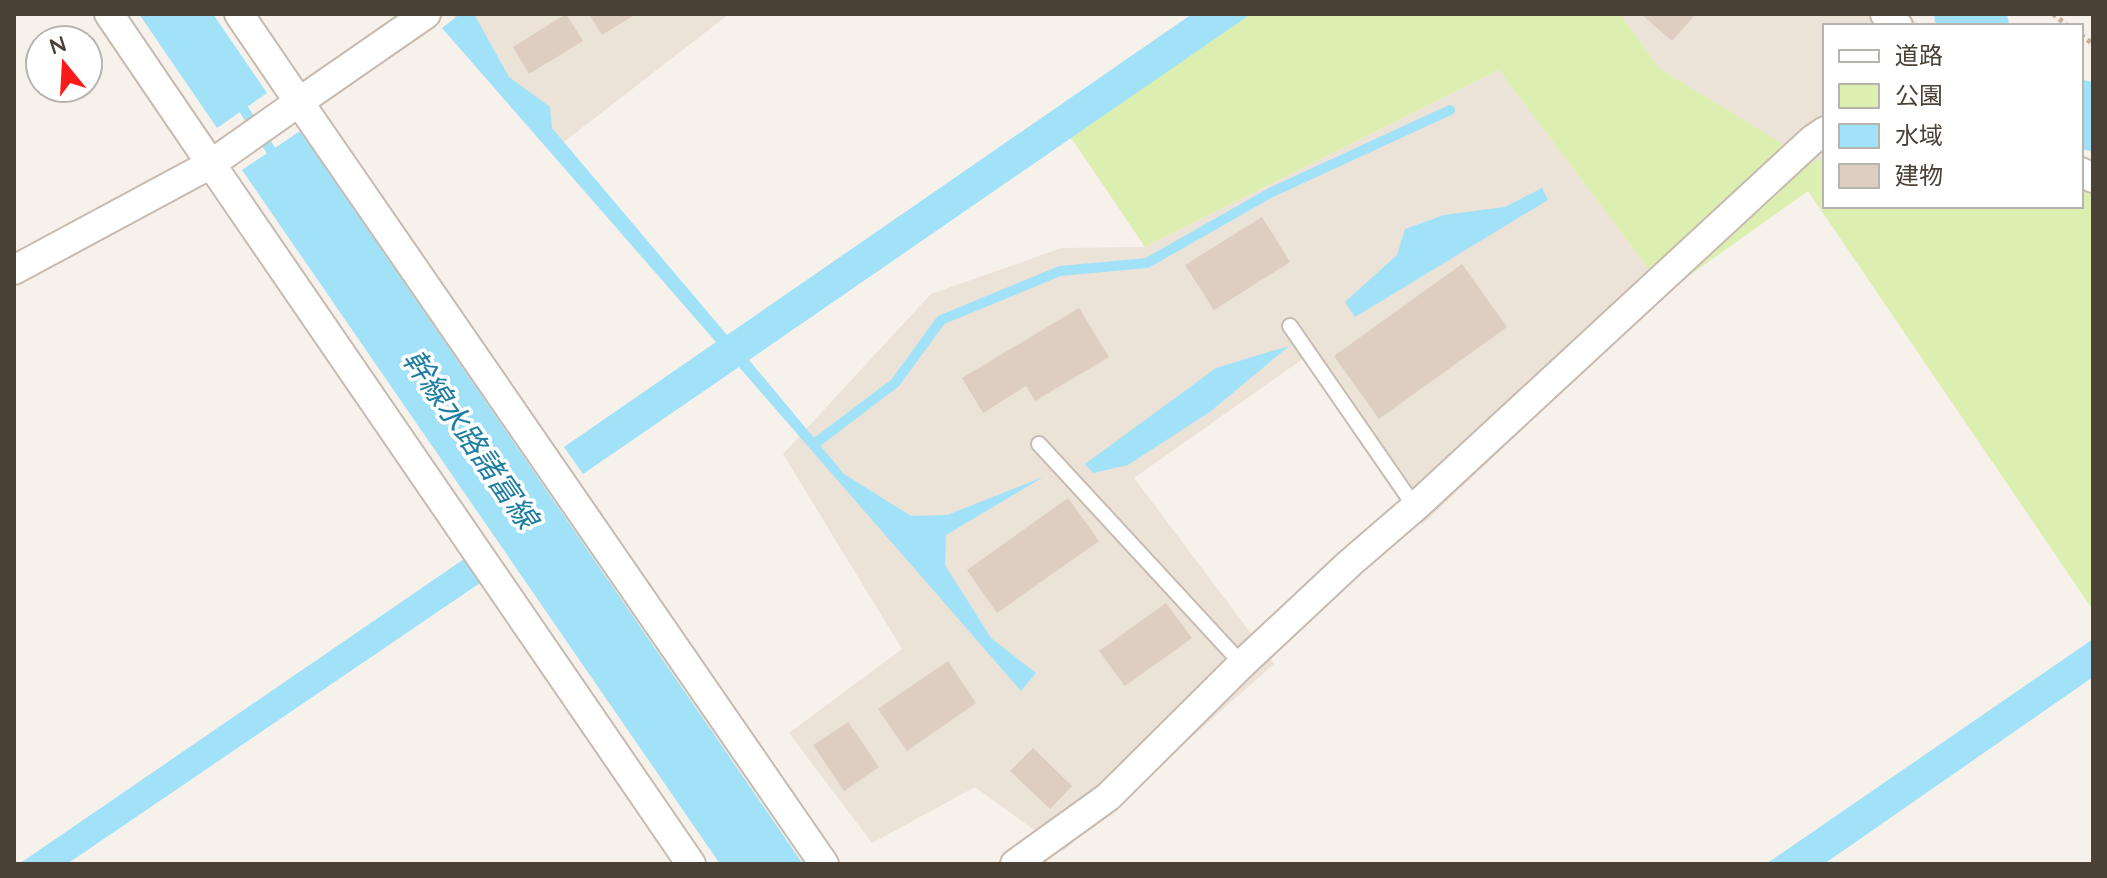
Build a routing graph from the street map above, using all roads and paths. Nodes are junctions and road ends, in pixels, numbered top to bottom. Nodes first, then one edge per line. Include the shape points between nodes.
1 (109, 14) edge
2 (239, 14) edge
3 (426, 14) edge
4 (299, 102) junction
5 (1823, 132) edge
6 (211, 164) junction
7 (14, 270) edge
8 (1290, 326) dead end
9 (1039, 444) dead end
10 (1415, 507) junction
11 (1242, 664) junction
12 (691, 864) edge
13 (824, 864) edge
14 (1015, 864) edge

1 - 6 street
2 - 4 street
3 - 4 street
4 - 6 street
4 - 13 street
5 - 10 street
6 - 7 street
6 - 12 street
8 - 10 lane
9 - 11 lane
10 - 11 street
11 - 14 street via 1108,797

